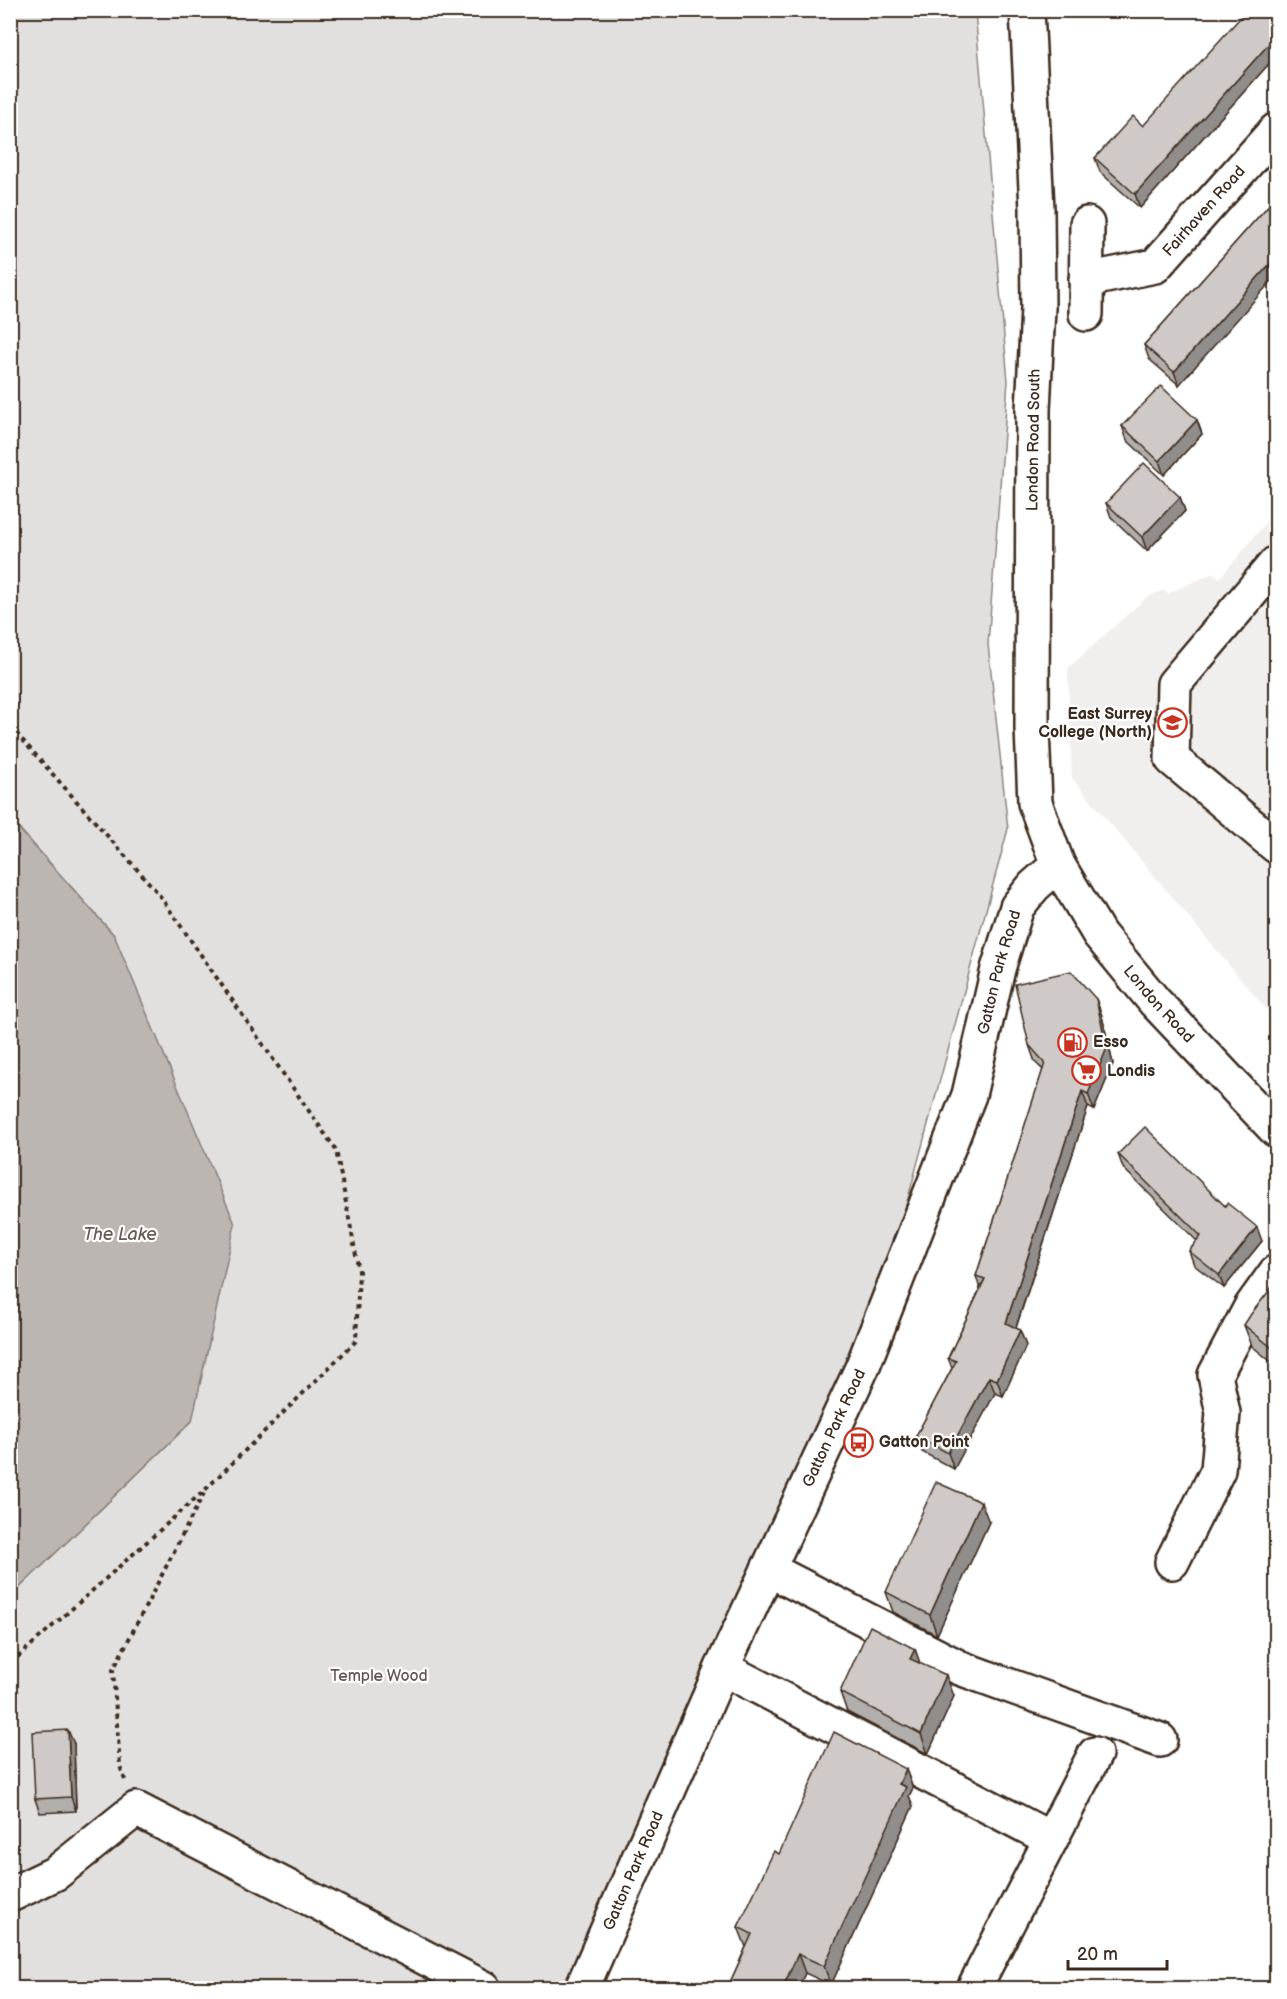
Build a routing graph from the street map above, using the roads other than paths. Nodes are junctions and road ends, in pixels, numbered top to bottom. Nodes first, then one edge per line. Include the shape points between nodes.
1 (1027, 10) edge
2 (1276, 130) edge
3 (1087, 224) dead end
4 (1086, 280) junction
5 (1086, 314) dead end
6 (1276, 563) edge
7 (1276, 846) edge
8 (1059, 865) junction
9 (1276, 1130) edge
10 (1276, 1272) edge
11 (1172, 1562) dead end
12 (768, 1569) junction
13 (722, 1668) junction
14 (1160, 1740) dead end
15 (1095, 1754) dead end
16 (1051, 1839) junction
17 (10, 1895) edge
18 (484, 1989) edge
19 (582, 1989) edge
20 (974, 1989) edge

1 - 8 main road, London Road South via 1038,308 1033,410 1032,728 1035,803
2 - 4 main road, Fairhaven Road via 1155,266
3 - 4 main road
4 - 5 main road
6 - 7 main road via 1174,684 1172,759
8 - 9 main road, London Road via 1099,934 1155,1002
8 - 12 main road, Gatton Park Road via 1034,885 1017,907 998,969 969,1095 862,1368
10 - 11 main road via 1251,1307 1215,1375 1222,1413 1218,1470
12 - 13 main road, Gatton Park Road
12 - 14 main road via 960,1668
13 - 16 main road
13 - 19 main road, Gatton Park Road
15 - 16 main road
16 - 20 main road
17 - 18 main road via 56,1873 136,1809

